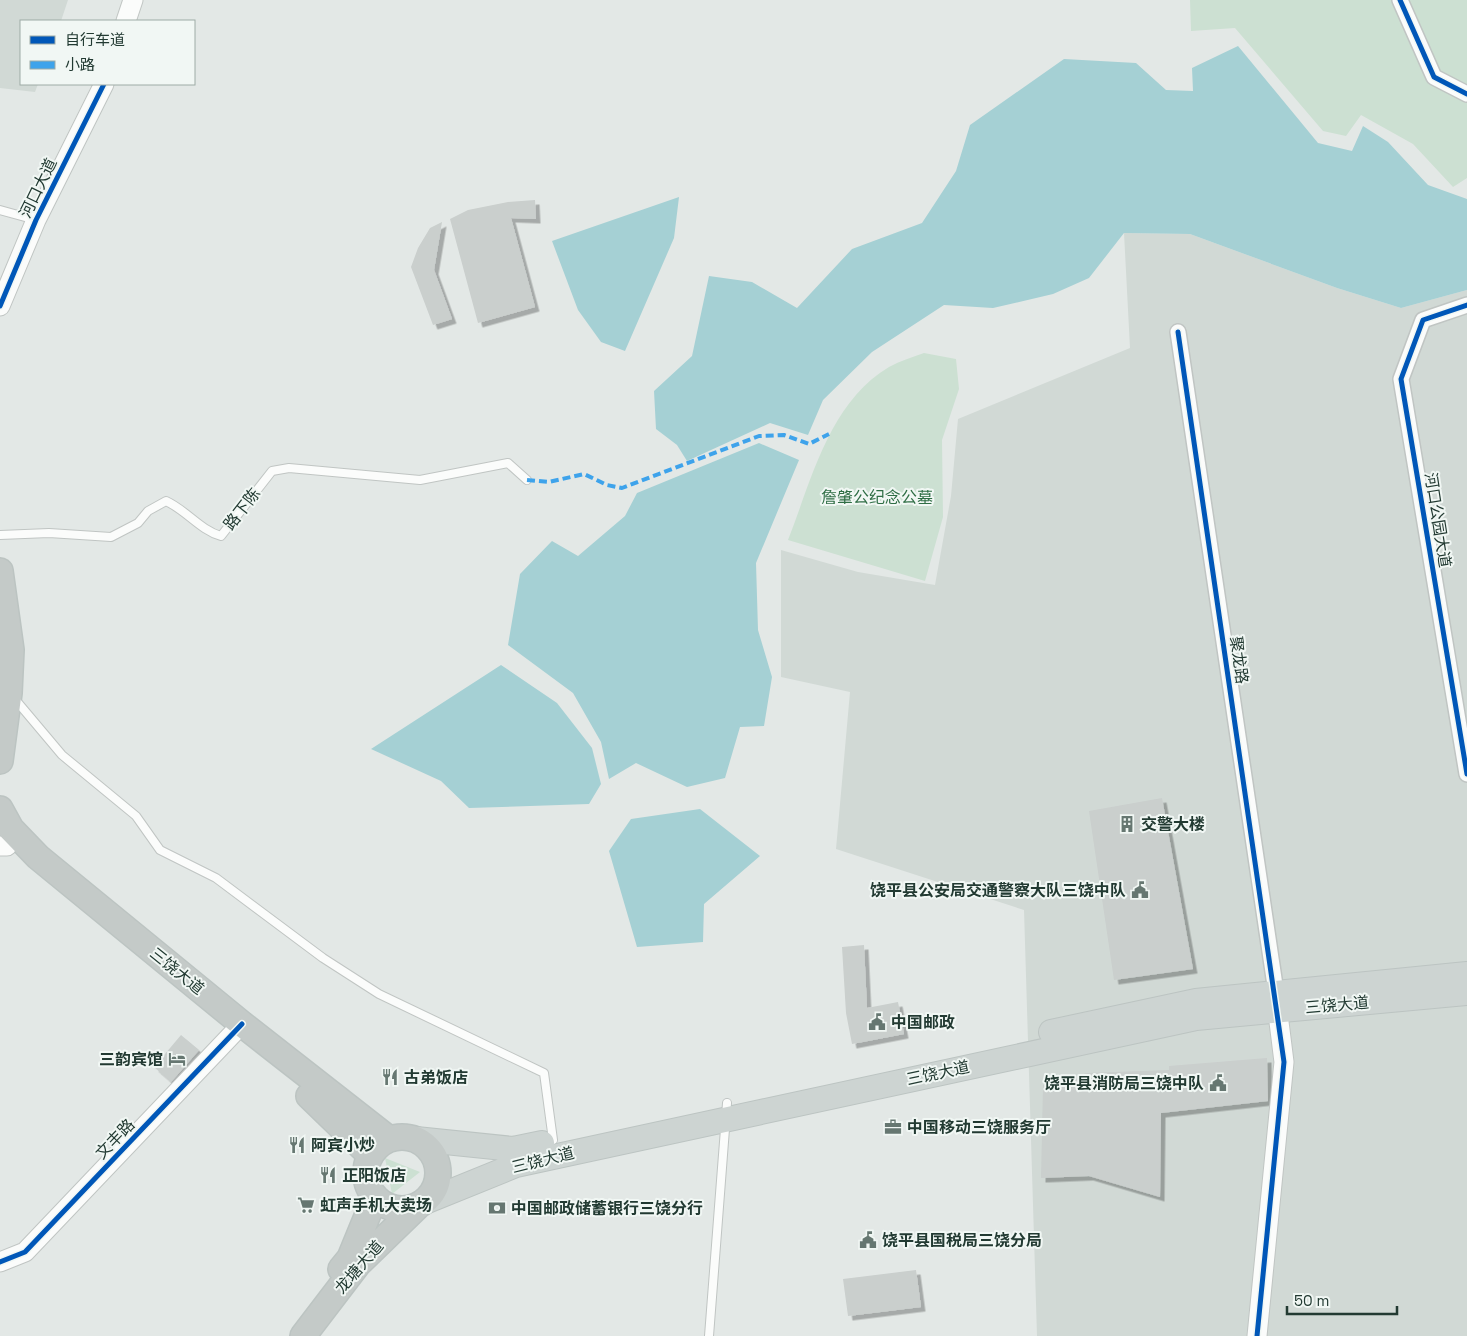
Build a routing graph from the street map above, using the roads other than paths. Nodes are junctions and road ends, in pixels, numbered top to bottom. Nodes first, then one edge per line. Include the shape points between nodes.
1 (133, 0) edge
2 (1400, 0) edge
3 (126, 20) edge
4 (104, 85) edge
5 (1467, 94) edge
6 (0, 210) edge
7 (36, 220) junction
8 (1467, 305) edge
9 (0, 306) edge
10 (1178, 332) dead end
11 (527, 480) dead end
12 (0, 535) edge
13 (0, 571) edge
14 (9, 693) junction
15 (0, 761) edge
16 (1467, 774) edge
17 (0, 809) edge
18 (2, 842) edge
19 (1467, 974) edge
20 (1467, 993) edge
21 (1277, 1001) junction
22 (236, 1030) junction
23 (325, 1100) junction
24 (727, 1111) junction
25 (389, 1139) junction
26 (416, 1140) junction
27 (553, 1140) junction
28 (370, 1155) junction
29 (514, 1157) junction
30 (375, 1197) junction
31 (420, 1204) junction
32 (354, 1261) junction
33 (0, 1262) edge
34 (291, 1336) edge
35 (303, 1336) edge
36 (709, 1336) edge
37 (1257, 1336) edge

1 - 3 street
2 - 5 street via 1434,77
4 - 7 street, 河口大道
6 - 7 lane
7 - 9 street, 河口大道
8 - 16 street, 河口公园大道 via 1423,320 1402,379
10 - 21 street, 聚龙路
11 - 12 lane, 路下陈 via 508,463 420,480 290,468 272,471 221,536 207,532 179,507 166,501 148,511 138,524 111,537 50,533
13 - 14 highway via 11,650
14 - 15 highway
14 - 27 lane via 62,755 136,816 160,850 216,878 323,958 379,994 544,1074
17 - 22 highway, 三饶大道 via 11,829 38,857
18 - 22 highway, 三饶大道 via 28,871
19 - 21 main road, 三饶大道
20 - 21 main road, 三饶大道
21 - 24 main road, 三饶大道 via 1196,1001
21 - 37 street via 1284,1062
22 - 23 highway, 三饶大道
22 - 33 street, 文丰路 via 25,1252
23 - 25 highway, 三饶大道
23 - 28 highway, 三饶大道
24 - 27 main road, 三饶大道
24 - 29 main road, 三饶大道
24 - 36 lane
25 - 26 highway via 406,1137
25 - 28 highway
26 - 29 main road, 三饶大道
26 - 31 highway via 426,1146 437,1165 435,1187
27 - 29 main road, 三饶大道
28 - 30 highway via 366,1175 368,1187
29 - 31 main road, 三饶大道
30 - 31 highway via 396,1209
30 - 32 highway, 龙塘大道
31 - 32 highway, 龙塘大道
32 - 34 highway, 龙塘大道
32 - 35 highway, 龙塘大道

